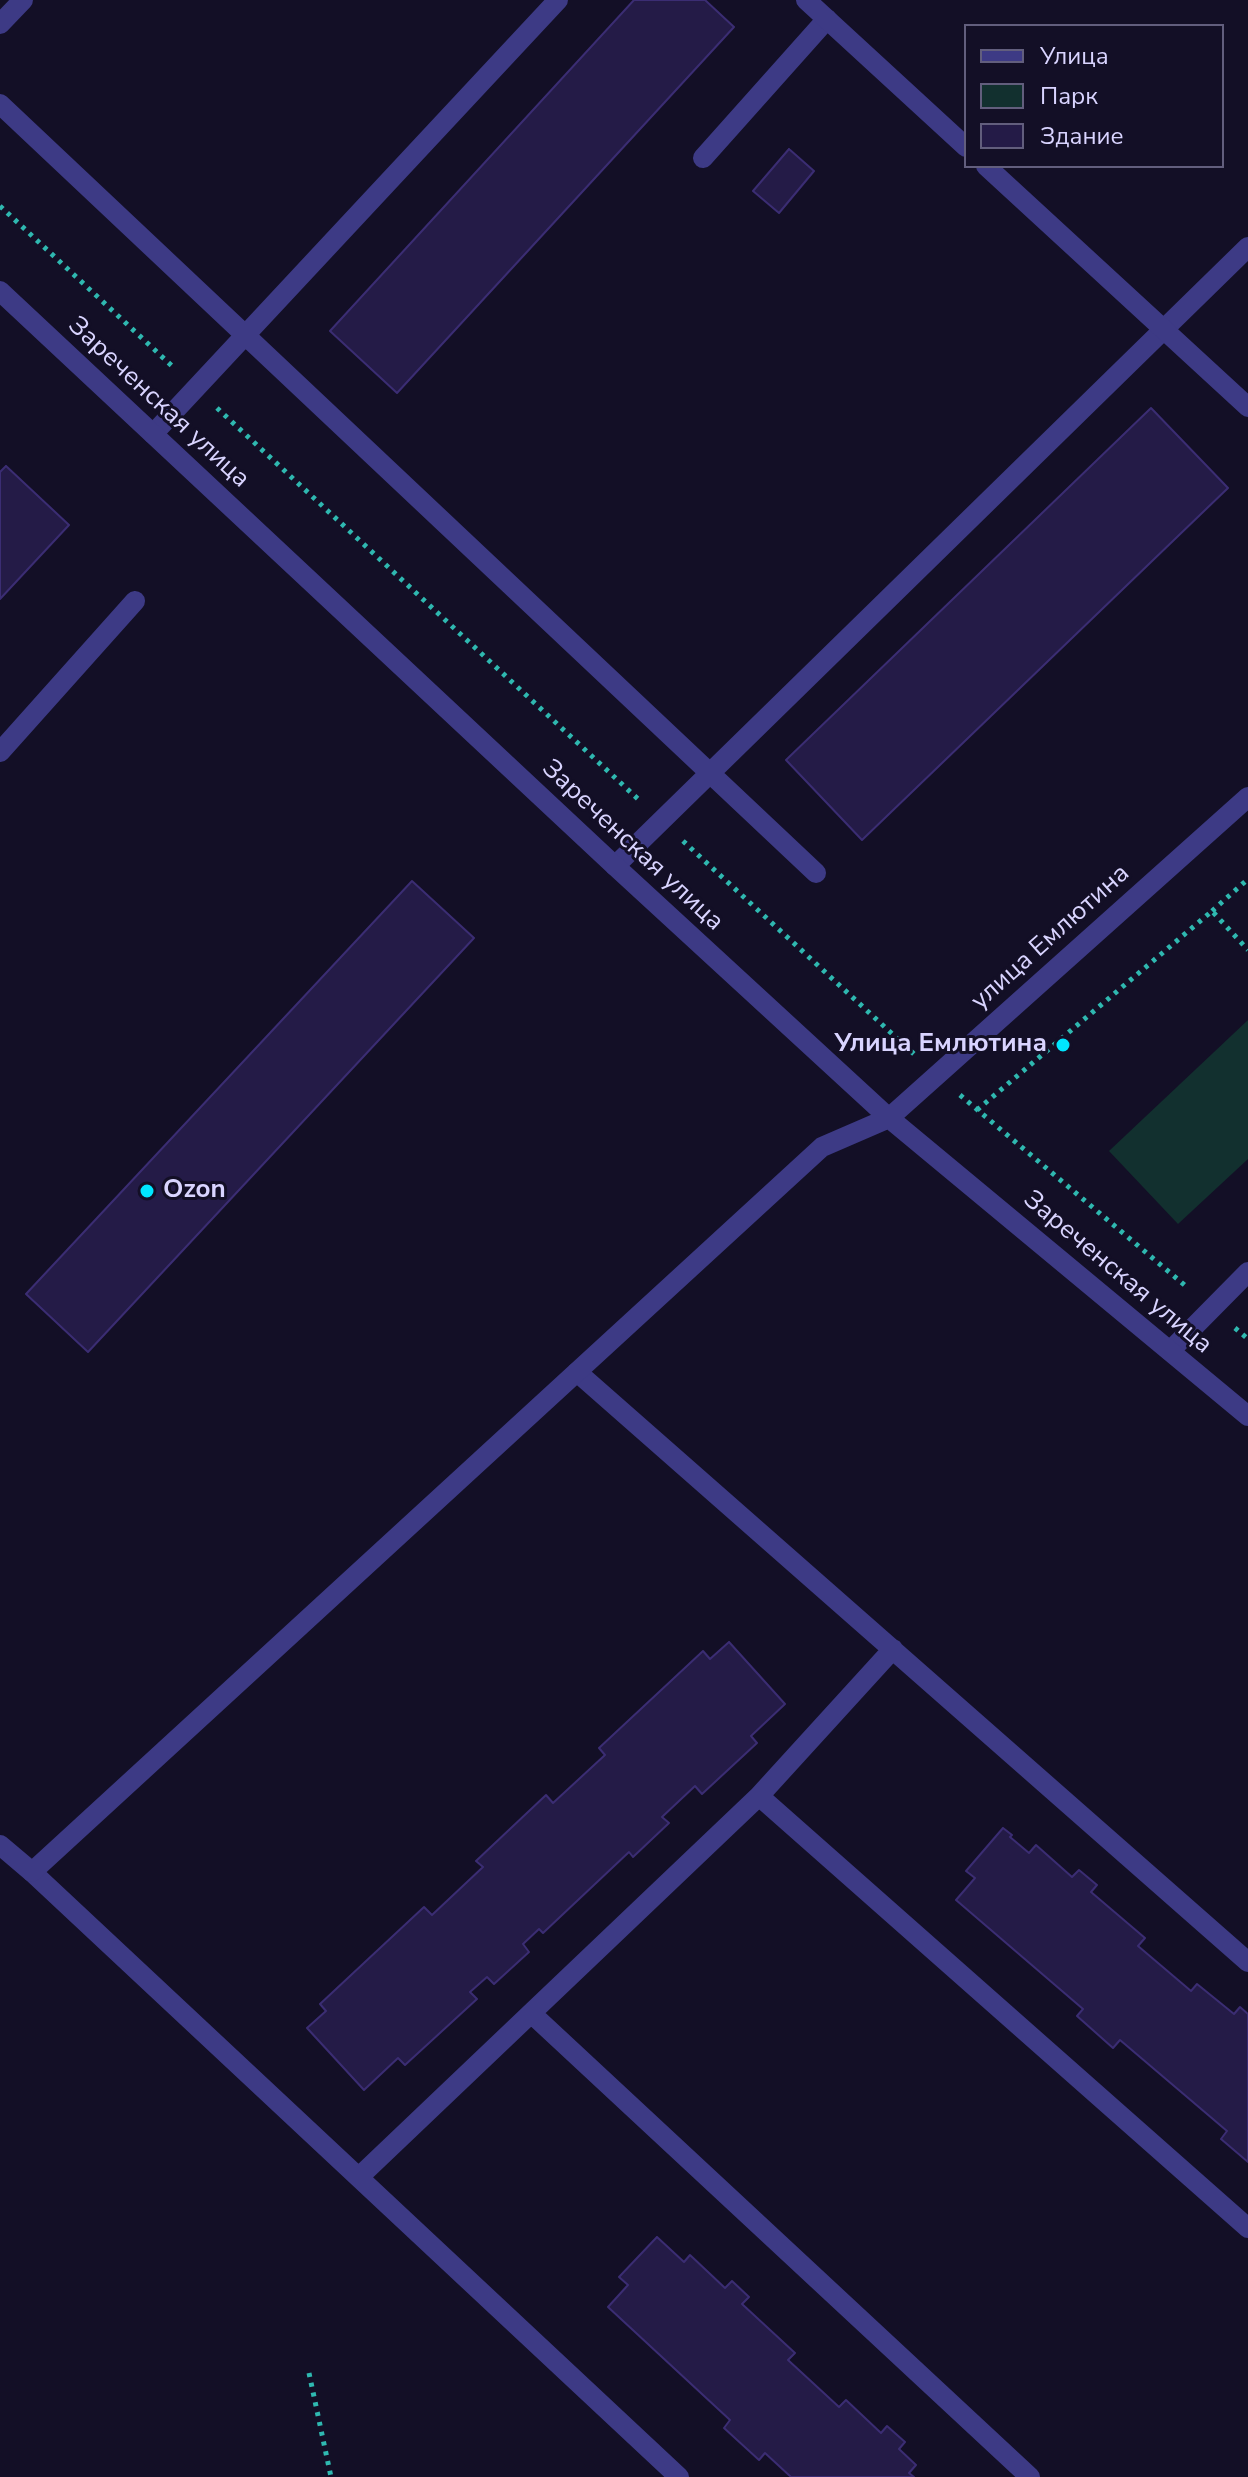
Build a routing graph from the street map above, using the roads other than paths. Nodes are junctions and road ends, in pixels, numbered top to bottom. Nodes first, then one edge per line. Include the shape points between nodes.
1 (23, 0) edge
2 (558, 0) edge
3 (806, 0) edge
4 (827, 19) junction
5 (0, 24) edge
6 (0, 104) edge
7 (964, 145) edge
8 (703, 158) dead end
9 (988, 168) edge
10 (1248, 247) edge
11 (0, 291) edge
12 (1163, 329) junction
13 (246, 335) junction
14 (1248, 407) edge
15 (153, 434) junction
16 (135, 601) dead end
17 (0, 752) edge
18 (711, 772) junction
19 (1248, 797) edge
20 (615, 866) junction
21 (816, 873) dead end
22 (889, 1118) junction
23 (1248, 1272) edge
24 (1170, 1351) junction
25 (577, 1372) junction
26 (1248, 1416) edge
27 (893, 1649) junction
28 (759, 1796) junction
29 (0, 1845) edge
30 (32, 1872) junction
31 (1248, 1962) edge
32 (531, 2013) junction
33 (359, 2177) junction
34 (1248, 2228) edge
35 (679, 2477) edge
36 (1030, 2477) edge

1 - 5 street
2 - 13 street
3 - 4 street
4 - 7 street
4 - 8 street
6 - 13 street
9 - 12 street
10 - 12 street
11 - 15 street, Зареченская улица
12 - 14 street
12 - 18 street
13 - 15 street
13 - 18 street
15 - 20 street, Зареченская улица
16 - 17 street
18 - 20 street
18 - 21 street
19 - 22 street, улица Емлютина
20 - 22 street, Зареченская улица
22 - 24 street, Зареченская улица
22 - 25 street, улица Емлютина via 822,1147
23 - 24 street
24 - 26 street, Зареченская улица
25 - 27 street
25 - 30 street, улица Емлютина
27 - 28 street
27 - 31 street
28 - 32 street
28 - 34 street
29 - 30 street
30 - 33 street
32 - 33 street
32 - 36 street
33 - 35 street

